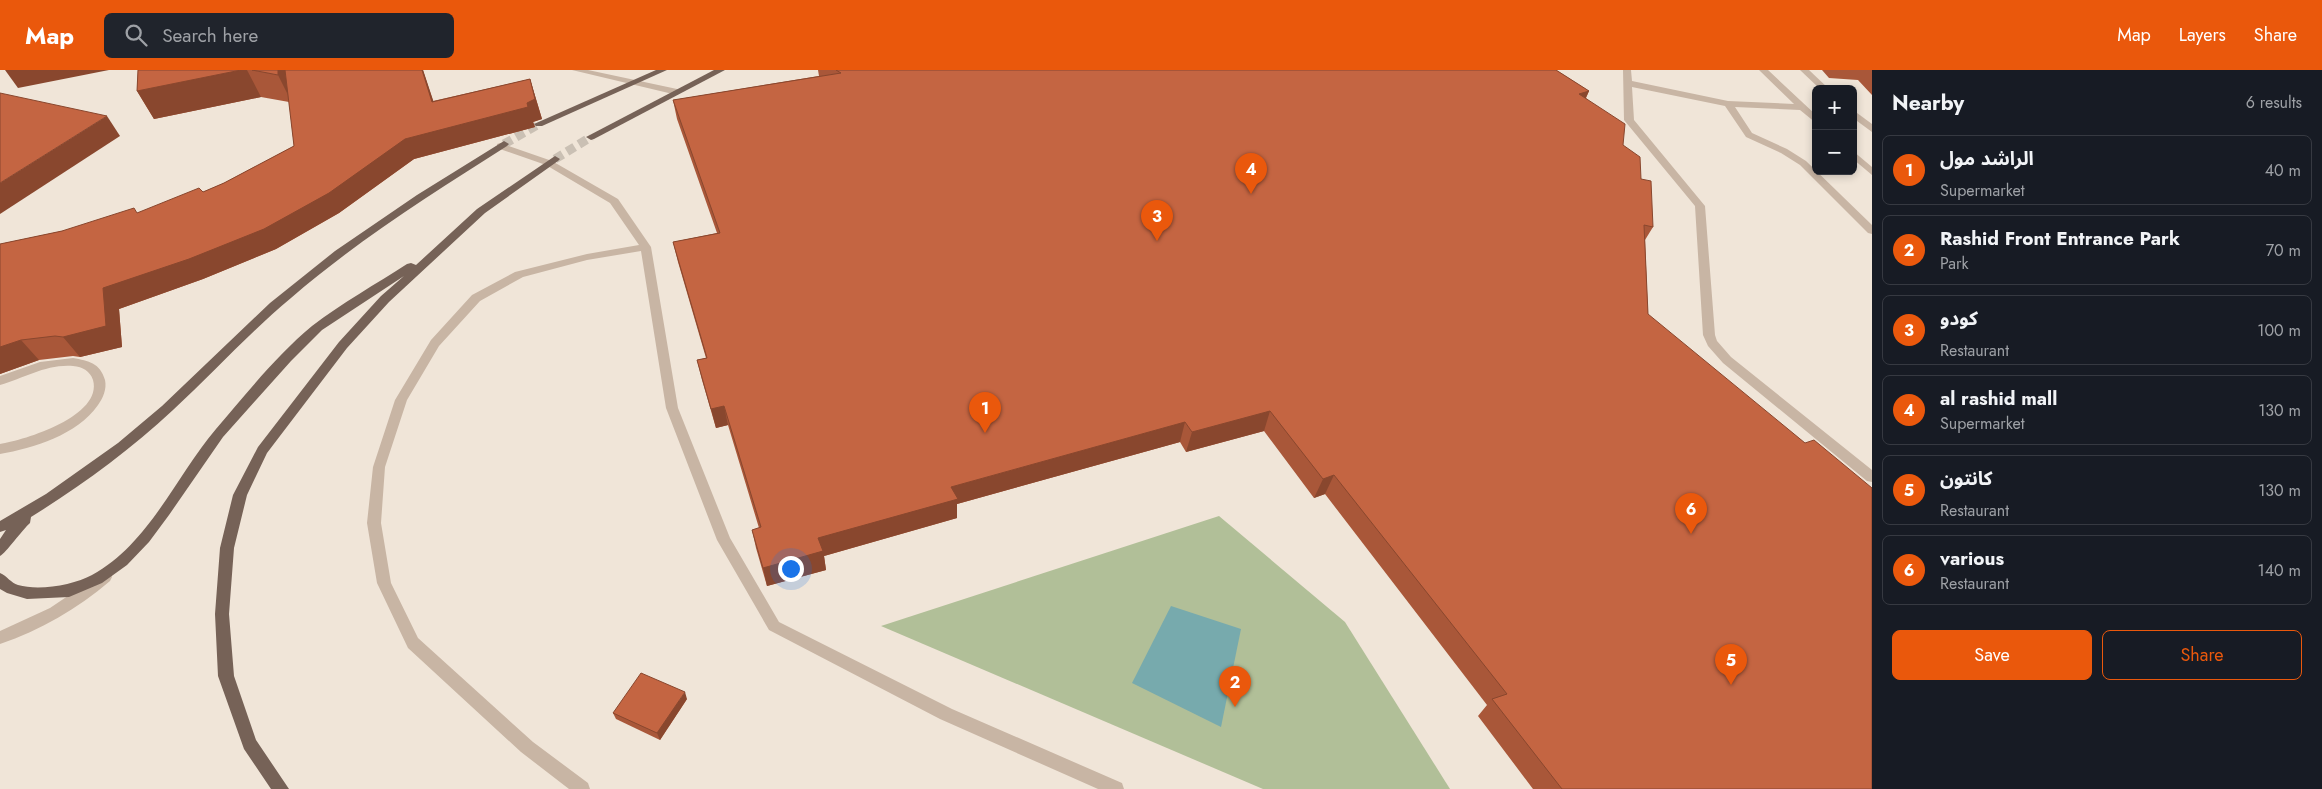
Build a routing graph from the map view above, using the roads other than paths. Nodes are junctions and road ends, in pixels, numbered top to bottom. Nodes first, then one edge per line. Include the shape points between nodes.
1 (576, 70) edge
2 (663, 70) edge
3 (722, 70) edge
4 (1627, 70) edge
5 (1763, 70) edge
6 (1804, 70) edge
7 (634, 82) junction
8 (1627, 83) junction
9 (1821, 85) edge
10 (677, 92) junction
11 (1728, 104) junction
12 (1802, 107) junction
13 (1812, 116) edge
14 (1857, 116) edge
15 (539, 124) tunnel mouth
16 (1872, 129) edge
17 (591, 138) tunnel mouth
18 (502, 145) joint
19 (1857, 158) edge
20 (552, 161) junction
21 (1872, 172) edge
22 (1872, 231) edge
23 (442, 245) junction
24 (646, 247) junction
25 (0, 381) edge
26 (24, 445) junction
27 (0, 449) edge
28 (0, 454) edge
29 (1872, 477) edge
30 (45, 501) junction
31 (0, 527) edge
32 (0, 550) edge
33 (123, 561) junction
34 (0, 580) edge
35 (0, 638) edge
36 (281, 789) edge
37 (582, 789) edge
38 (1116, 789) edge

1 - 7 street
2 - 7 main road
3 - 10 main road
4 - 8 street
5 - 12 street
6 - 9 street
7 - 10 street
7 - 15 main road
8 - 11 street
8 - 29 street via 1629,120 1700,206 1712,343 1727,360
10 - 17 main road
11 - 12 street
11 - 22 street via 1749,135 1803,163
12 - 13 street
14 - 16 street
18 - 20 street
18 - 30 main road via 333,256 285,296 124,446
19 - 21 street
20 - 23 main road via 481,211
20 - 24 street via 614,201
23 - 33 main road via 313,332 218,436 147,537
23 - 36 main road via 385,299 344,345 262,450 240,495 227,548 222,614 226,676 250,744
24 - 37 street via 519,274 476,298 435,343 401,400 379,467 374,523 384,583 413,643 527,747
24 - 38 street via 672,408 724,540 774,626 946,714
25 - 26 street via 27,368 49,363 78,363 97,373 100,384 97,397 85,412 62,429
26 - 27 street
26 - 28 street
30 - 31 main road
30 - 32 main road via 14,529
33 - 34 main road via 101,577 74,590 44,594 18,592
33 - 35 street via 77,601 40,622

